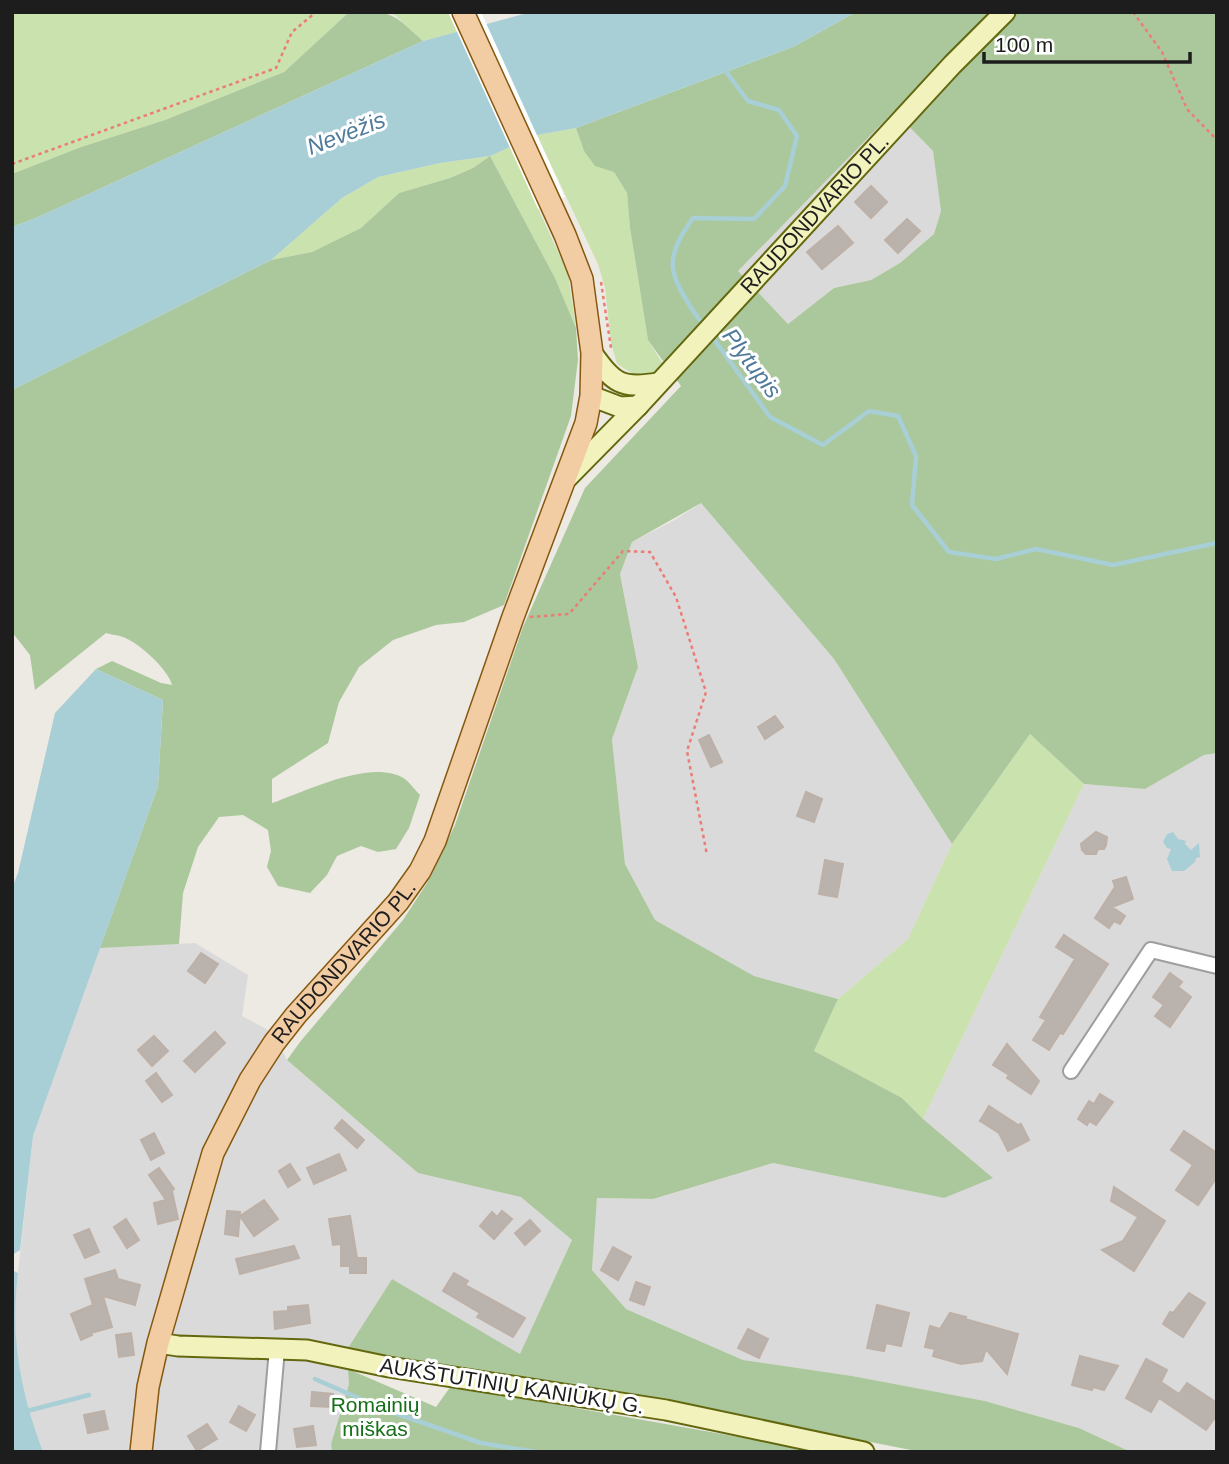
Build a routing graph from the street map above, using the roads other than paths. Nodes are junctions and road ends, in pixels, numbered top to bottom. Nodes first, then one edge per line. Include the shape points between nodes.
1 (463, 12) edge
2 (1005, 12) edge
3 (593, 353) junction
4 (618, 382) junction
5 (658, 383) junction
6 (591, 396) junction
7 (638, 406) junction
8 (567, 478) junction
9 (1217, 965) edge
10 (1071, 1071) dead end
11 (158, 1343) junction
12 (277, 1349) junction
13 (141, 1452) edge
14 (268, 1452) edge
15 (864, 1452) edge

1 - 3 main road, RAUDONDVARIO PL. via 582,279
2 - 5 main road, RAUDONDVARIO PL.
3 - 4 main road
3 - 6 main road, RAUDONDVARIO PL.
4 - 5 main road via 635,387
4 - 6 main road
5 - 7 main road, RAUDONDVARIO PL.
6 - 7 main road via 620,407
6 - 8 main road, RAUDONDVARIO PL.
7 - 8 main road, RAUDONDVARIO PL.
8 - 11 main road, RAUDONDVARIO PL. via 435,841 398,902 296,1015 250,1080 213,1153
9 - 10 street via 1151,950
11 - 12 main road, AUKŠTUTINIŲ KANIŪKŲ G.
11 - 13 main road, RAUDONDVARIO PL.
12 - 14 street
12 - 15 main road, AUKŠTUTINIŲ KANIŪKŲ G. via 307,1350 666,1410

